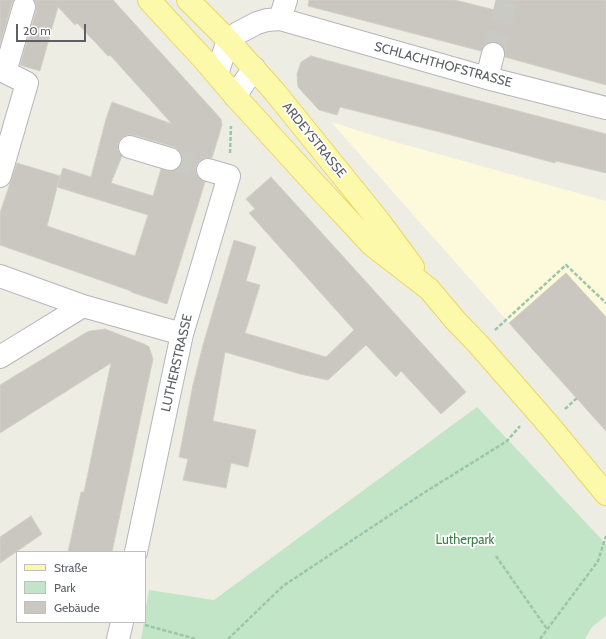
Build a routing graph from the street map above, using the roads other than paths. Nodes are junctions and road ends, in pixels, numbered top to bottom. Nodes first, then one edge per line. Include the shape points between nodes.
1 (149, 0) edge
2 (188, 0) edge
3 (24, 7) dead end
4 (283, 10) edge
5 (228, 40) junction
6 (493, 54) tunnel mouth
7 (254, 68) junction
8 (216, 74) junction
9 (487, 78) junction
10 (234, 96) junction
11 (606, 108) edge
12 (130, 147) dead end
13 (170, 159) tunnel mouth
14 (208, 170) tunnel mouth
15 (0, 176) edge
16 (0, 276) edge
17 (429, 289) junction
18 (83, 306) junction
19 (182, 334) junction
20 (0, 357) edge
21 (606, 494) edge
22 (136, 551) edge
23 (132, 623) edge
24 (118, 639) edge

1 - 8 main road
2 - 5 main road, ARDEYSTRASSE
3 - 15 street via 5,72 27,82
4 - 5 street via 238,32
4 - 9 street, SCHLACHTHOFSTRASSE
5 - 7 main road, ARDEYSTRASSE
5 - 8 street
6 - 9 street
7 - 10 street
7 - 17 main road, ARDEYSTRASSE via 379,221
8 - 10 main road
9 - 11 street, SCHLACHTHOFSTRASSE
10 - 17 main road via 372,245
12 - 13 street
14 - 19 street, LUTHERSTRASSE via 229,176
16 - 18 street
17 - 21 main road
18 - 19 street
18 - 20 street
19 - 22 street, LUTHERSTRASSE
23 - 24 street

